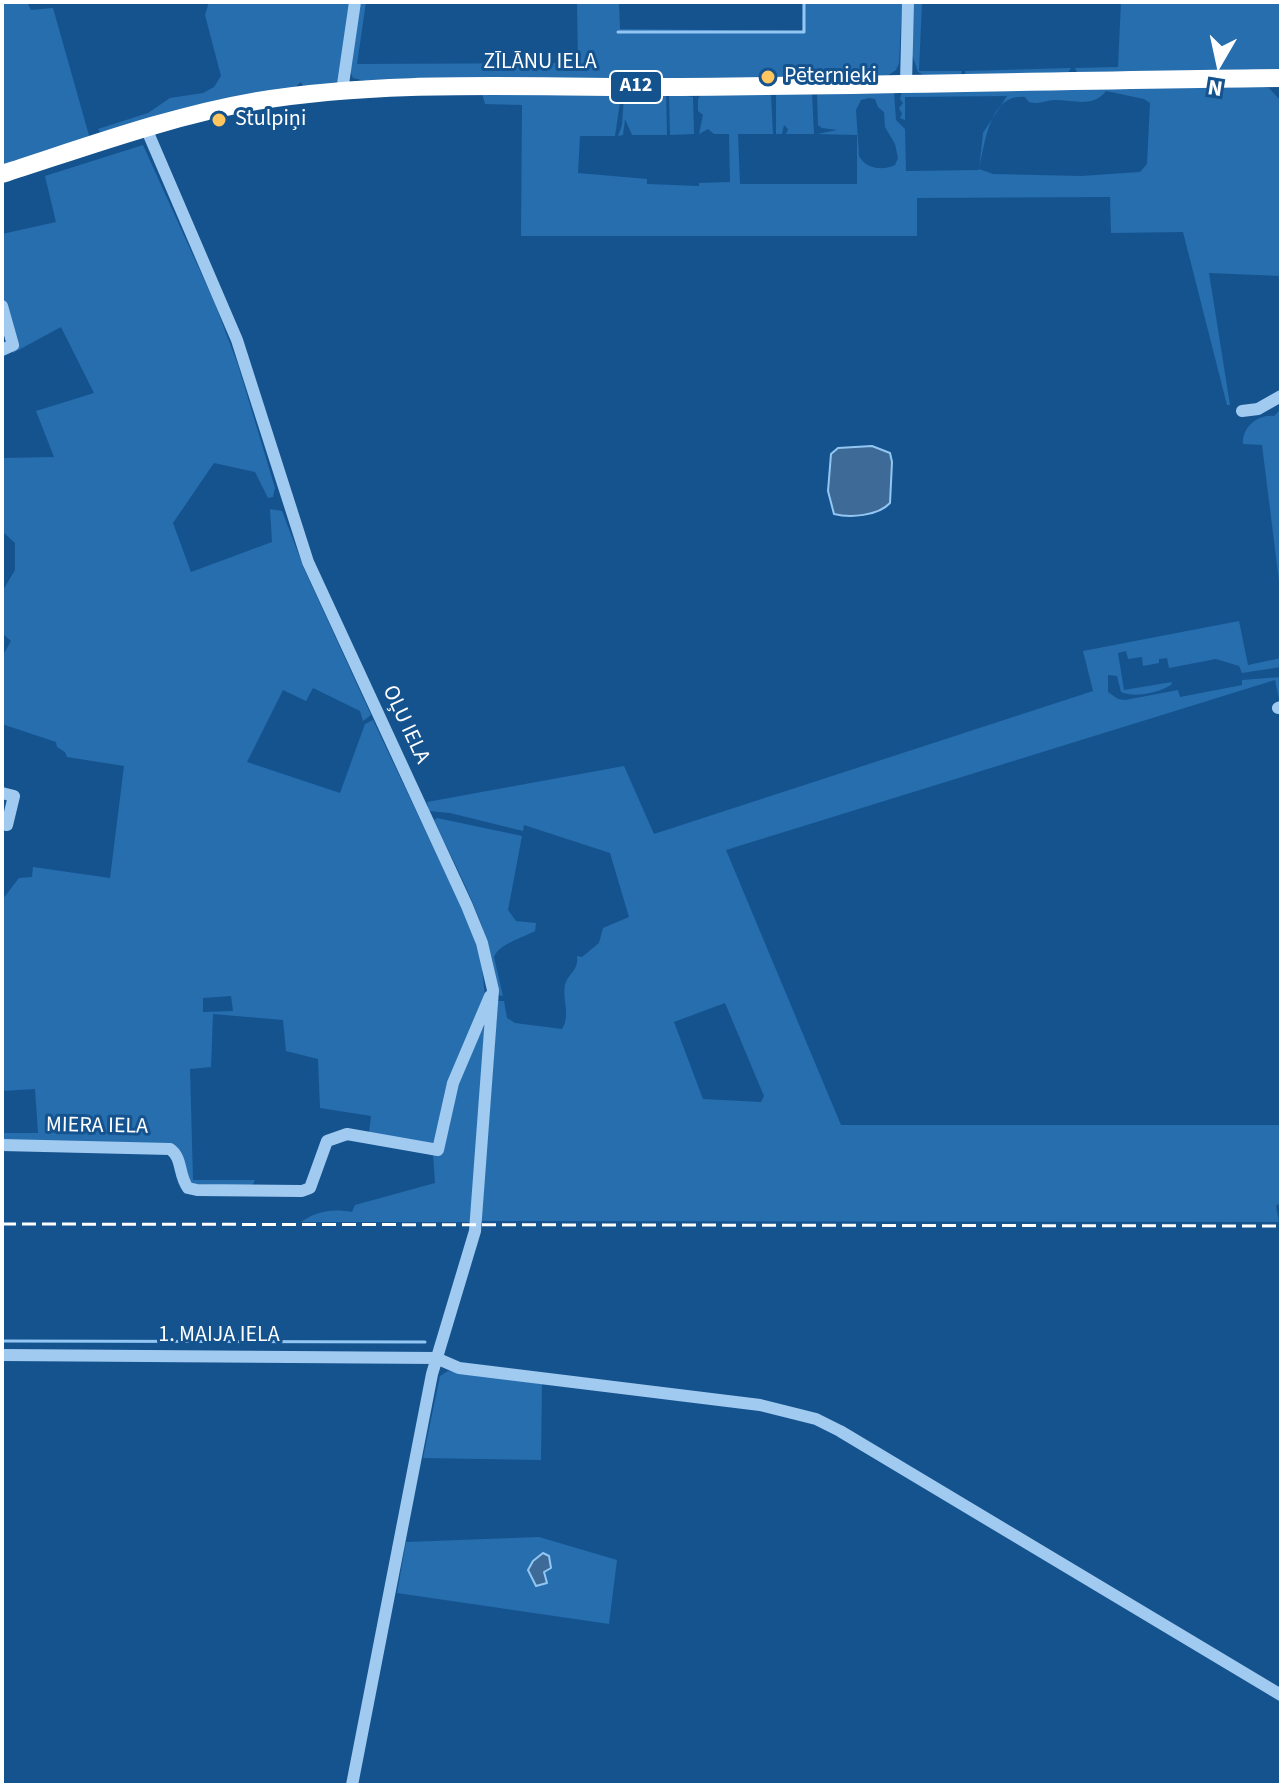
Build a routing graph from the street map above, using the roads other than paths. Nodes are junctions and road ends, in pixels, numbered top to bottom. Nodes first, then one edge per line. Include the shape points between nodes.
1 (355, 2) edge
2 (908, 2) edge
3 (1281, 78) edge
4 (906, 83) junction
5 (342, 91) junction
6 (146, 128) junction
7 (2, 174) edge
8 (2, 306) edge
9 (2, 350) edge
10 (1281, 396) edge
11 (1242, 411) dead end
12 (2, 793) edge
13 (2, 824) edge
14 (493, 990) junction
15 (2, 1145) edge
16 (2, 1355) edge
17 (436, 1358) junction
18 (1281, 1695) edge
19 (352, 1785) edge

1 - 5 street
2 - 4 street
3 - 4 highway, ZĪLĀNU IELA / A12
4 - 5 highway, ZĪLĀNU IELA / A12
5 - 6 highway, ZĪLĀNU IELA / A12 via 255,101
6 - 7 highway, ZĪLĀNU IELA / A12
6 - 14 street, OĻU IELA via 237,340 308,562 467,906
8 - 9 street via 13,345
10 - 11 street
12 - 13 street via 14,796 7,825
14 - 15 street, MIERA IELA via 453,1083 438,1150 347,1134 327,1141 310,1188 302,1191 197,1190 182,1180 179,1160 170,1149
14 - 17 street, OĻU IELA via 473,1240
16 - 17 street, 1. MAIJA IELA
17 - 18 street, 1. MAIJA IELA via 459,1368 760,1405 816,1419
17 - 19 street, OĻU IELA

